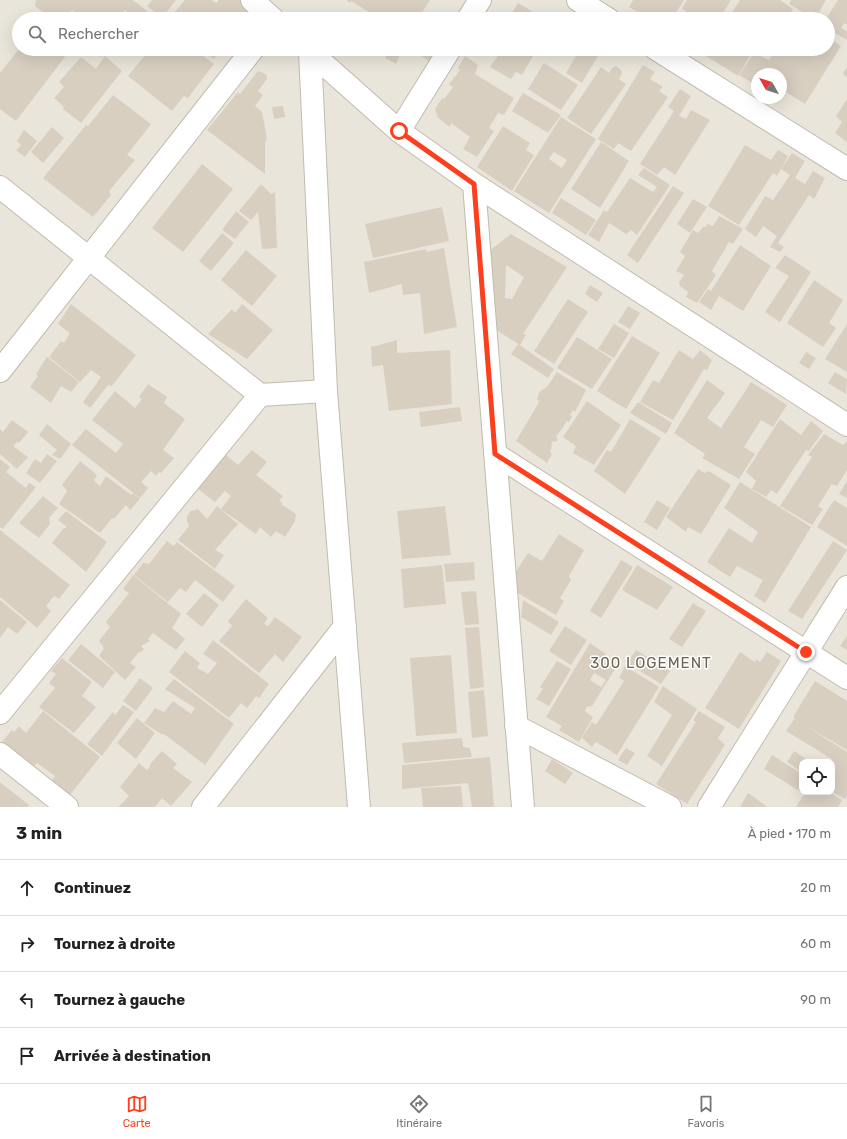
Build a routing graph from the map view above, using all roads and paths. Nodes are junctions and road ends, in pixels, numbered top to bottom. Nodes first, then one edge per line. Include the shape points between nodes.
1 (252, 0) edge
2 (480, 0) edge
3 (578, 0) edge
4 (265, 12) edge
5 (472, 12) edge
6 (597, 12) edge
7 (248, 56) edge
8 (308, 56) edge
9 (315, 56) edge
10 (446, 56) edge
11 (667, 56) edge
12 (399, 131) junction
13 (847, 168) edge
14 (474, 184) junction
15 (0, 186) edge
16 (89, 258) junction
17 (0, 371) edge
18 (326, 391) junction
19 (260, 395) junction
20 (847, 425) edge
21 (495, 454) junction
22 (847, 587) edge
23 (345, 626) junction
24 (806, 652) junction
25 (847, 678) edge
26 (0, 713) edge
27 (516, 726) junction
28 (0, 754) edge
29 (67, 807) edge
30 (203, 807) edge
31 (359, 807) edge
32 (523, 807) edge
33 (670, 807) edge
34 (709, 807) edge

1 - 4 street
2 - 5 street
3 - 6 street
7 - 16 street
8 - 18 street
9 - 12 street
10 - 12 street
11 - 13 street
12 - 14 street
14 - 20 street
14 - 21 street
15 - 16 street
16 - 17 street
16 - 19 street
18 - 19 street
18 - 23 street
19 - 26 street
21 - 24 street
21 - 27 street
22 - 24 street
23 - 30 street
23 - 31 street
24 - 25 street
24 - 34 street
27 - 32 street
27 - 33 street
28 - 29 street

